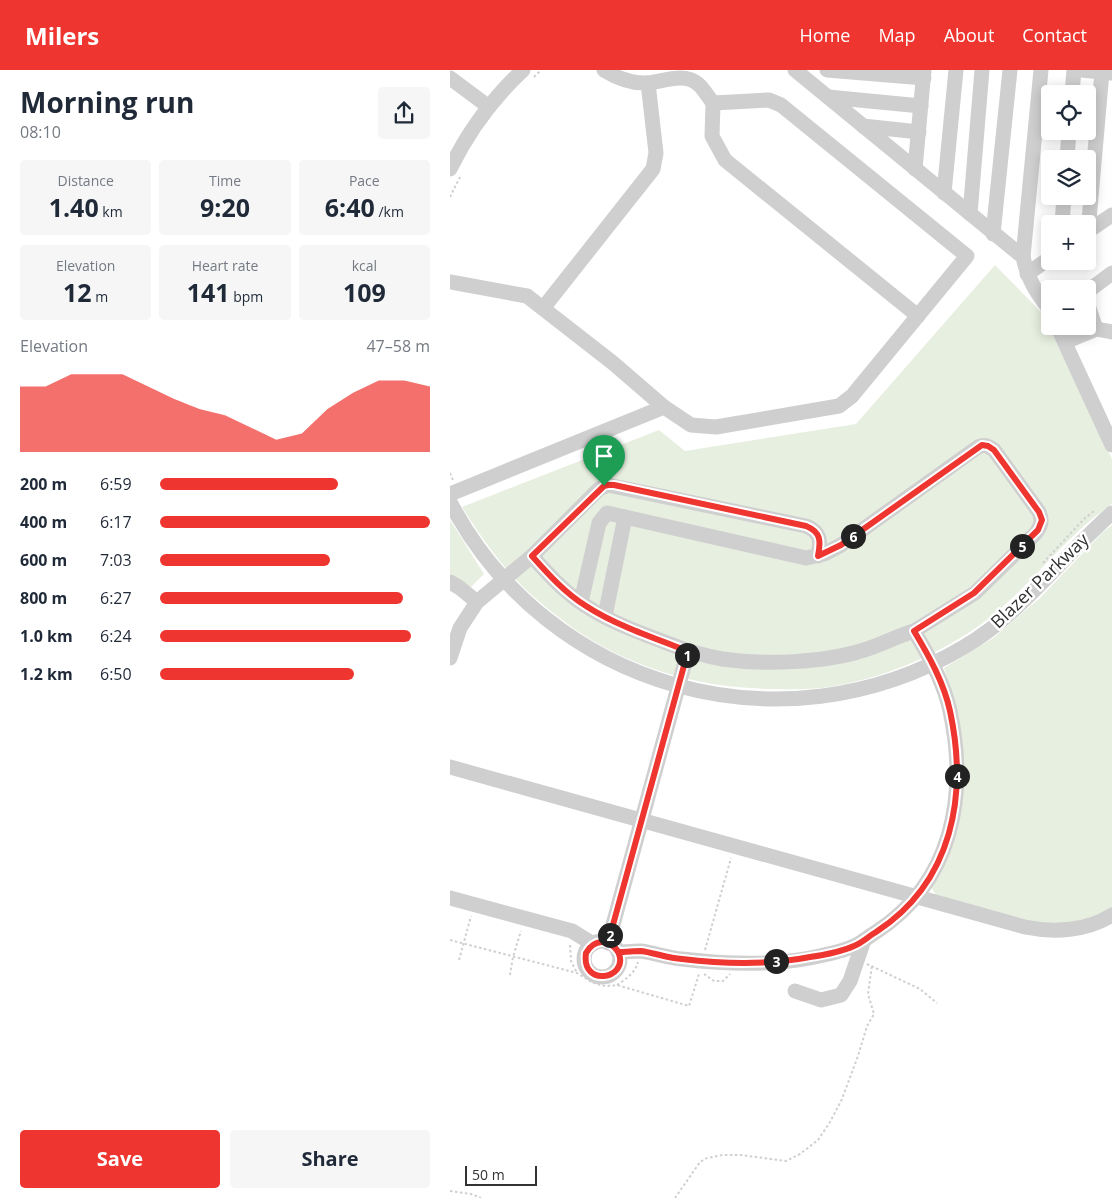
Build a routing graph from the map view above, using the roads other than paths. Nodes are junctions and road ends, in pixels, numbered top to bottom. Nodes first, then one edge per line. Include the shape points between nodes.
1 (604, 70) edge
2 (795, 70) edge
3 (827, 70) edge
4 (956, 70) edge
5 (982, 70) edge
6 (1010, 70) edge
7 (1041, 70) edge
8 (1074, 70) edge
9 (1082, 70) edge
10 (1107, 72) edge
11 (924, 74) edge
12 (527, 75) edge
13 (450, 78) edge
14 (648, 83) junction
15 (1073, 85) edge
16 (828, 97) junction
17 (713, 103) junction
18 (921, 106) junction
19 (489, 107) junction
20 (863, 126) junction
21 (919, 132) junction
22 (915, 169) junction
23 (455, 172) edge
24 (944, 193) junction
25 (970, 214) junction
26 (1090, 215) edge
27 (1112, 215) edge
28 (1096, 226) edge
29 (994, 234) junction
30 (1023, 257) junction
31 (1041, 264) edge
32 (1112, 273) edge
33 (1027, 274) junction
34 (450, 282) edge
35 (1096, 285) edge
36 (1041, 298) edge
37 (544, 308) junction
38 (918, 316) junction
39 (1096, 329) edge
40 (1112, 332) edge
41 (1062, 335) edge
42 (1082, 335) edge
43 (1065, 342) junction
44 (664, 407) junction
45 (1112, 444) edge
46 (453, 496) edge
47 (1105, 511) edge
48 (625, 517) junction
49 (532, 556) junction
50 (818, 556) junction
51 (504, 580) junction
52 (450, 582) edge
53 (477, 602) junction
54 (581, 602) junction
55 (605, 616) junction
56 (914, 631) junction
57 (688, 651) junction
58 (450, 658) edge
59 (933, 664) junction
60 (679, 687) junction
61 (450, 767) edge
62 (642, 820) junction
63 (917, 897) junction
64 (450, 898) edge
65 (1112, 916) edge
66 (864, 940) junction
67 (607, 946) junction
68 (795, 992) dead end

1 - 14 street via 630,82
2 - 16 street
3 - 11 street
4 - 24 street
5 - 25 street
6 - 29 street
7 - 30 street
8 - 15 street
9 - 10 street
10 - 26 street
11 - 18 street
12 - 19 street
13 - 19 street
14 - 17 street via 687,78 698,84
14 - 37 street via 656,153 652,169
16 - 18 street
16 - 20 street
17 - 38 street via 712,136 725,160
17 - 38 street via 769,100 781,105 967,256
18 - 21 street
19 - 23 street via 467,138
20 - 21 street
20 - 22 street
21 - 22 street
22 - 24 street
24 - 25 street
25 - 29 street
27 - 28 street
29 - 30 street
30 - 33 street
31 - 33 street
32 - 35 street
33 - 36 street
34 - 37 street via 527,296
37 - 44 street
38 - 44 street via 852,396 839,406 716,427 691,425
39 - 40 street
41 - 43 street
42 - 43 street
43 - 45 street
44 - 46 street
46 - 51 street, Blazer Parkway via 477,547
47 - 59 street, Blazer Parkway via 1094,529 1025,601 979,638
48 - 50 street via 806,558
48 - 54 street via 607,513 599,523
48 - 55 street
49 - 50 street via 608,485 806,526 818,535
49 - 51 street
49 - 54 street via 558,584
50 - 56 street via 841,545 978,447 988,446 994,450 1039,512 1041,525 974,593
51 - 53 street
51 - 60 street, Blazer Parkway via 536,611 572,638 630,670
52 - 53 street
53 - 58 street via 460,628
54 - 55 street
55 - 57 street
56 - 57 street via 864,650 820,661 722,659
56 - 59 street
57 - 60 street
59 - 60 street, Blazer Parkway via 852,692 810,698 746,699
59 - 63 street via 949,709 956,749 957,796 948,841
60 - 62 street
61 - 62 street
62 - 63 street
62 - 67 street
63 - 65 street via 1040,930 1077,929
63 - 66 street via 890,923
64 - 67 street via 572,931
66 - 67 street via 854,946 809,958 749,964 681,959
66 - 68 street via 850,981 841,995 821,1000

